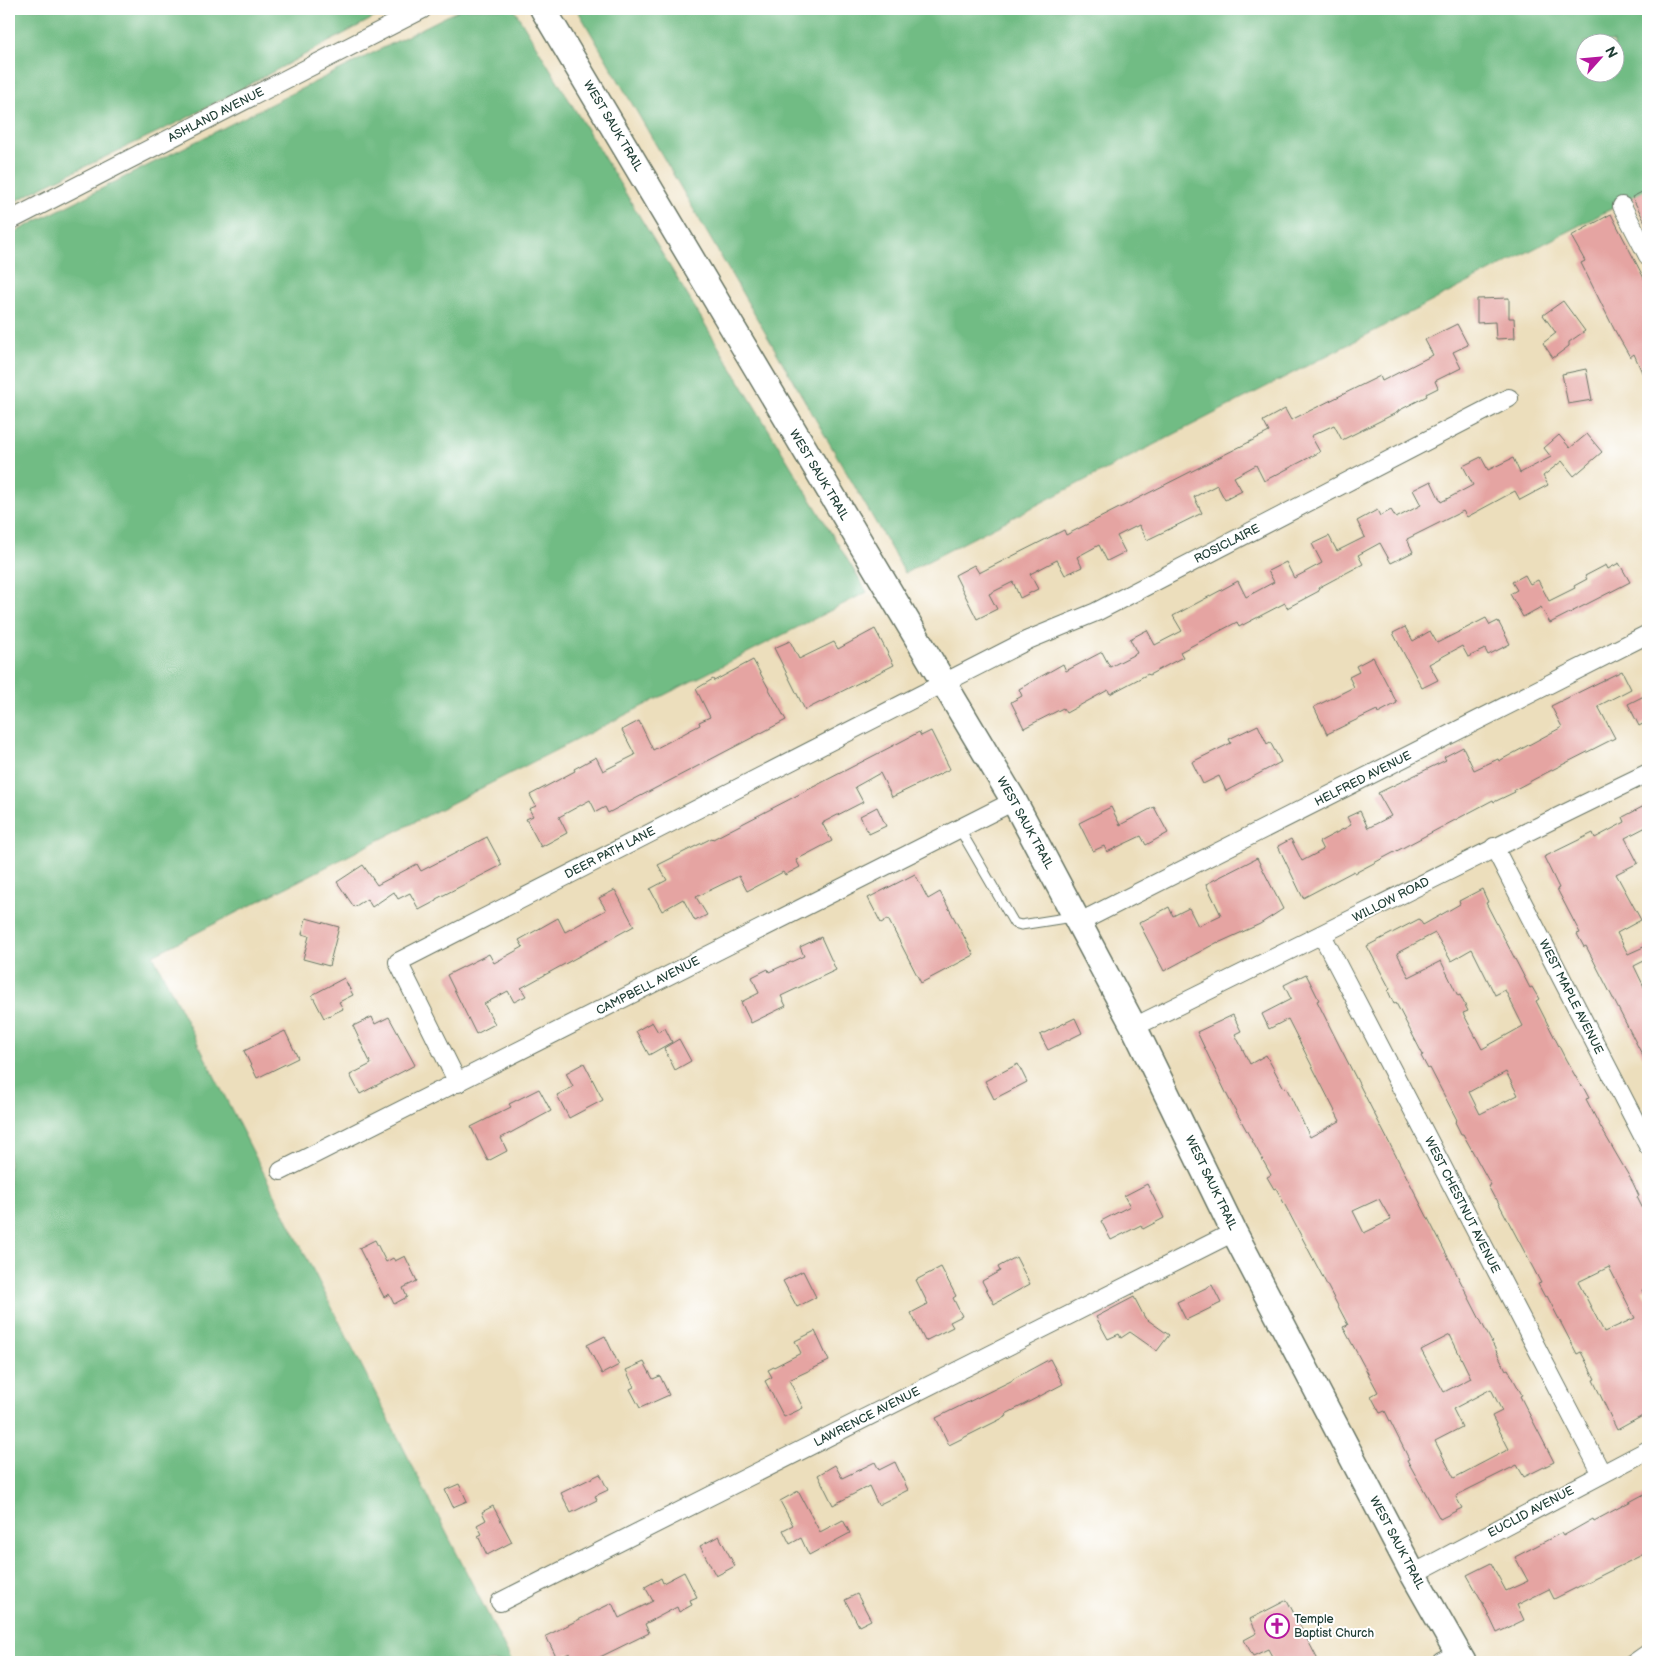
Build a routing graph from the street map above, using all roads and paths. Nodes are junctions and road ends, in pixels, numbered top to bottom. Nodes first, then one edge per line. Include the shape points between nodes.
1 (423, 9) edge
2 (543, 9) edge
3 (1622, 206) dead end
4 (9, 221) edge
5 (1648, 256) edge
6 (1509, 398) dead end
7 (1648, 634) edge
8 (943, 683) junction
9 (1648, 773) edge
10 (1014, 801) junction
11 (959, 828) junction
12 (1494, 847) junction
13 (1077, 920) junction
14 (1322, 935) junction
15 (1134, 1027) junction
16 (458, 1083) junction
17 (1648, 1146) edge
18 (281, 1171) dead end
19 (1234, 1232) junction
20 (1648, 1450) edge
21 (1602, 1474) junction
22 (1413, 1574) junction
23 (500, 1602) dead end
24 (1648, 1648) edge
25 (1454, 1659) edge
26 (1628, 1662) edge

1 - 4 street, ASHLAND AVENUE
2 - 8 main road, WEST SAUK TRAIL
3 - 5 street
6 - 8 street, ROSICLAIRE via 1096,612 1028,640
7 - 13 street, HELFRED AVENUE
8 - 10 main road, WEST SAUK TRAIL
8 - 16 street, DEER PATH LANE via 398,962
9 - 12 street, WILLOW ROAD
10 - 11 street, CAMPBELL AVENUE
10 - 13 main road, WEST SAUK TRAIL
11 - 13 lane via 1014,923
11 - 16 street, CAMPBELL AVENUE
12 - 14 street, WILLOW ROAD
12 - 17 street, WEST MAPLE AVENUE
13 - 15 main road, WEST SAUK TRAIL
14 - 15 street, WILLOW ROAD
14 - 21 street, WEST CHESTNUT AVENUE
15 - 19 main road, WEST SAUK TRAIL
16 - 18 street, CAMPBELL AVENUE
19 - 22 main road, WEST SAUK TRAIL
19 - 23 street, LAWRENCE AVENUE
20 - 21 street, EUCLID AVENUE
21 - 22 street, EUCLID AVENUE
22 - 25 main road, WEST SAUK TRAIL
24 - 26 lane

